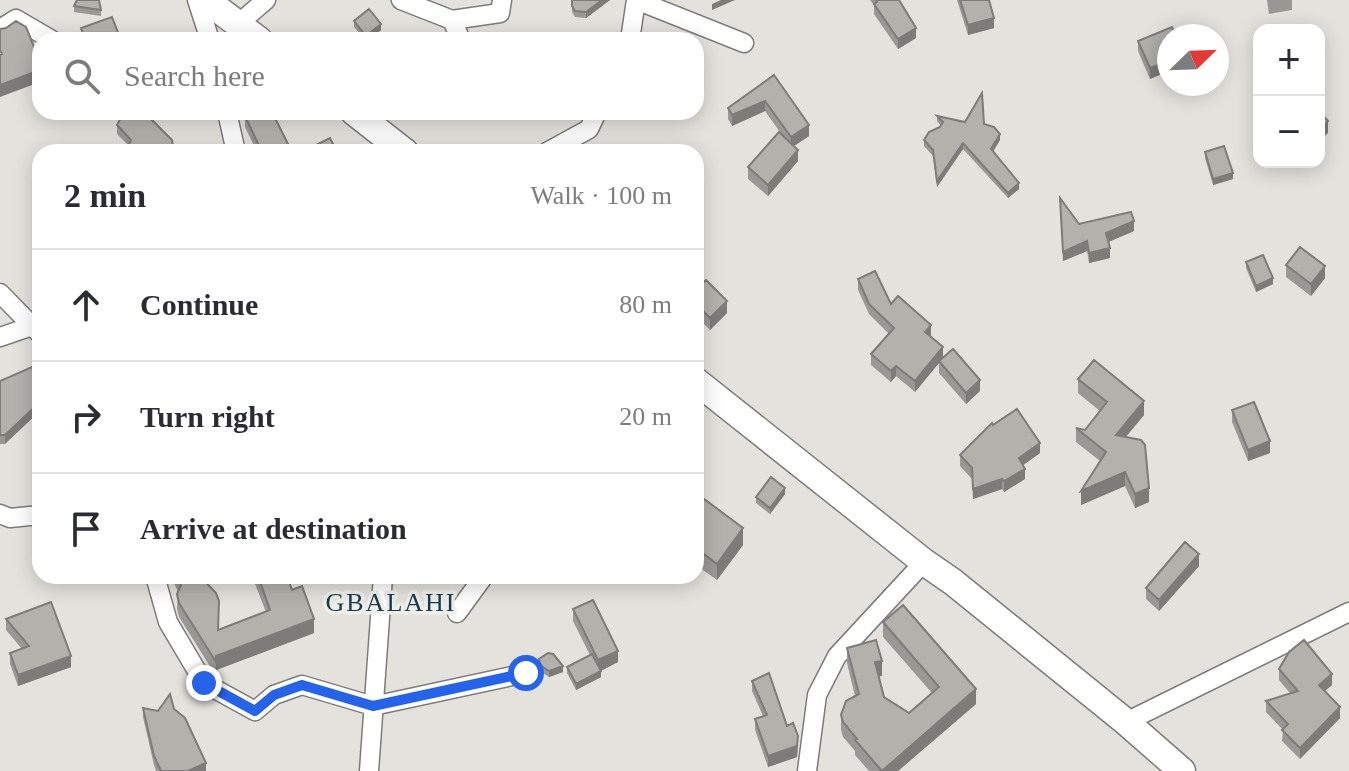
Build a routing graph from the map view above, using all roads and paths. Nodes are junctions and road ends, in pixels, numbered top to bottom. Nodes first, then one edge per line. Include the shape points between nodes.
1 (197, 0) edge
2 (206, 0) edge
3 (266, 0) edge
4 (401, 0) edge
5 (502, 0) edge
6 (636, 0) edge
7 (452, 20) junction
8 (0, 29) edge
9 (38, 32) edge
10 (204, 32) edge
11 (248, 32) edge
12 (457, 32) edge
13 (631, 32) edge
14 (744, 43) dead end
15 (229, 120) edge
16 (364, 120) edge
17 (590, 120) edge
18 (234, 144) edge
19 (395, 144) edge
20 (562, 144) edge
21 (0, 293) edge
22 (32, 326) edge
23 (32, 331) edge
24 (0, 337) edge
25 (704, 387) edge
26 (0, 514) edge
27 (32, 516) edge
28 (924, 562) junction
29 (157, 584) edge
30 (382, 584) edge
31 (478, 584) edge
32 (1349, 612) edge
33 (457, 613) dead end
34 (526, 673) dead end
35 (373, 706) junction
36 (1126, 722) junction
37 (369, 771) edge
38 (807, 771) edge
39 (1182, 771) edge

1 - 10 street
2 - 11 street
3 - 11 street
4 - 7 street
5 - 7 street via 500,13
6 - 13 street
6 - 14 street
7 - 12 street
8 - 9 street via 16,19
15 - 18 street
16 - 19 street
17 - 20 street via 589,129
21 - 22 street
23 - 24 street
25 - 28 street
26 - 27 street
28 - 36 street
28 - 38 street via 837,656 817,695
29 - 35 street via 168,622 204,683 255,711 274,695 302,685
30 - 35 street
31 - 33 street
32 - 36 street
34 - 35 street
35 - 37 street
36 - 39 street

